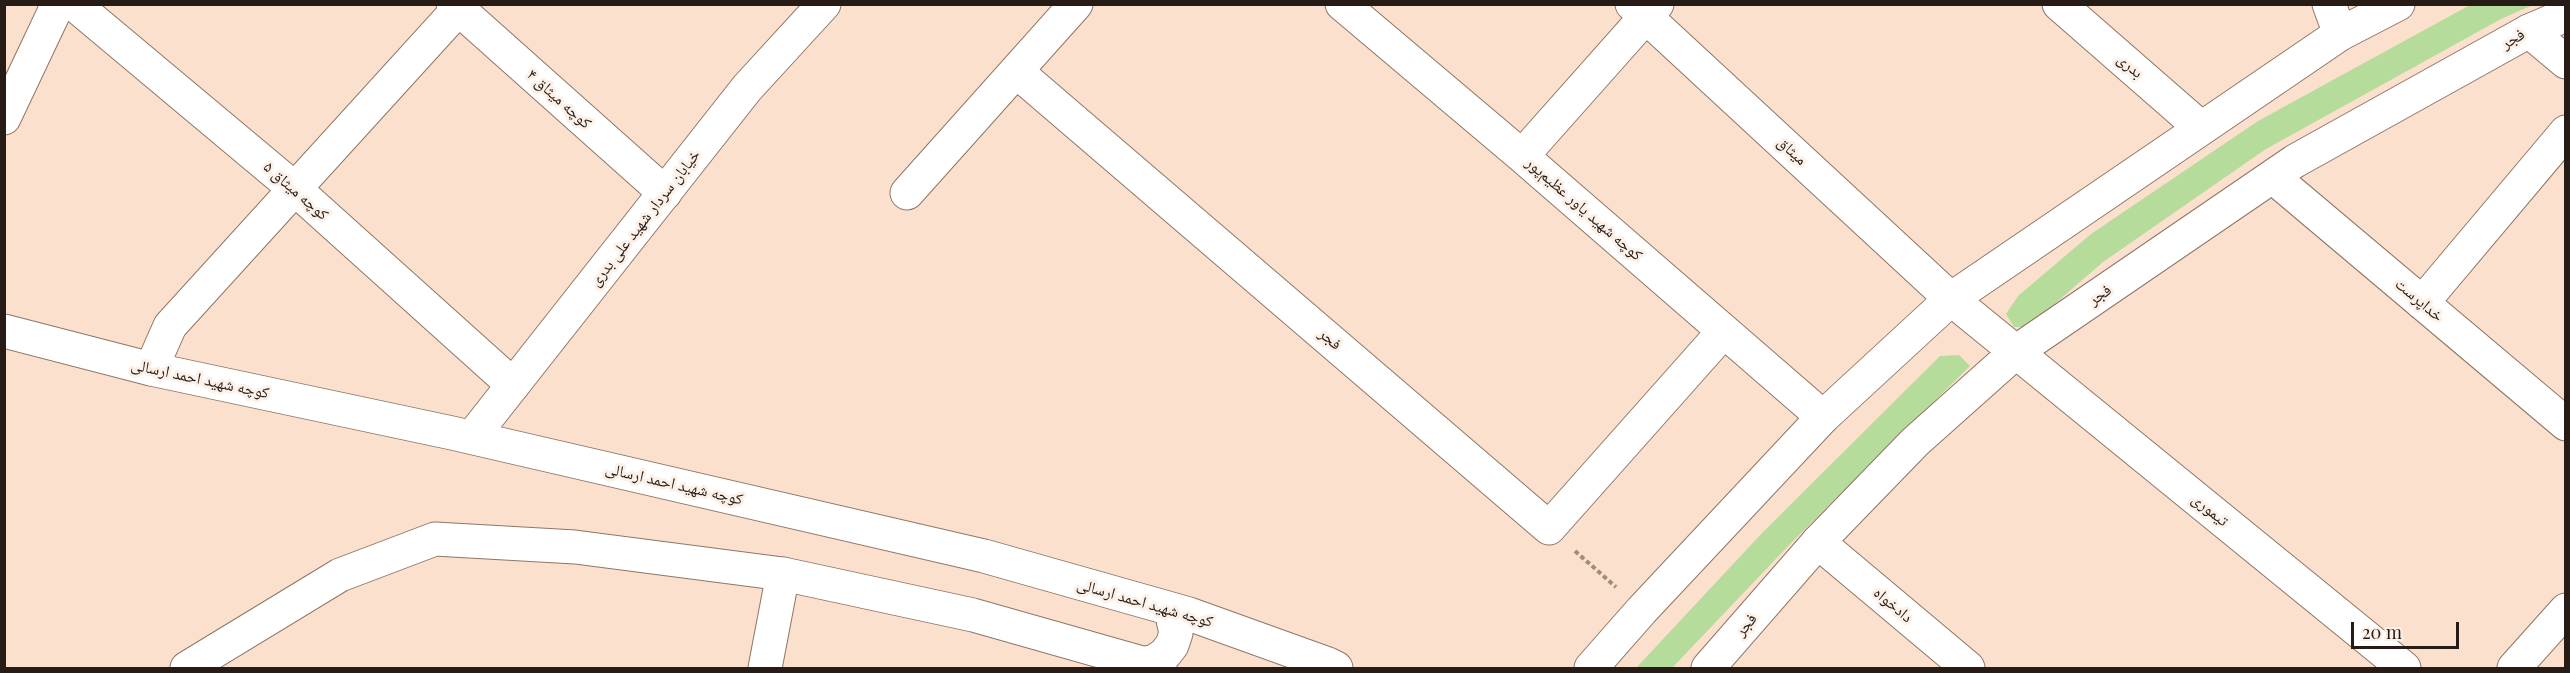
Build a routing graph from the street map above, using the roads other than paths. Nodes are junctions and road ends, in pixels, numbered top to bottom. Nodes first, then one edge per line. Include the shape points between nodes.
1 (58, 4) edge
2 (74, 4) edge
3 (824, 4) edge
4 (1076, 4) edge
5 (1342, 4) edge
6 (2059, 4) edge
7 (2398, 4) edge
8 (458, 6) edge
9 (1644, 7) edge
10 (2565, 15) edge
11 (2335, 19) edge
12 (2529, 31) junction
13 (2565, 62) edge
14 (1016, 71) junction
15 (4, 118) edge
16 (2201, 128) junction
17 (2565, 132) edge
18 (1522, 156) junction
19 (2273, 177) junction
20 (295, 189) junction
21 (665, 193) junction
22 (907, 193) dead end
23 (1951, 299) junction
24 (2422, 303) junction
25 (4, 331) edge
26 (1724, 332) junction
27 (2017, 351) junction
28 (151, 369) junction
29 (513, 385) junction
30 (1823, 417) junction
31 (2565, 424) edge
32 (472, 437) junction
33 (1818, 542) junction
34 (783, 574) junction
35 (1171, 610) junction
36 (2565, 610) edge
37 (1151, 666) edge
38 (187, 669) edge
39 (765, 669) edge
40 (1336, 669) edge
41 (1591, 669) edge
42 (1708, 669) edge
43 (1968, 669) edge
44 (2404, 669) edge
45 (2514, 669) edge

1 - 15 street
2 - 20 street, کوچه میثاق ۵
3 - 21 street, خیابان سردار شهید علی بدری via 747,88
4 - 14 street
5 - 18 street, کوچه شهید یاور عظیم‌پور
6 - 16 street, بدری
7 - 11 street
8 - 20 street
8 - 21 street, کوچه میثاق ۴
9 - 18 street
9 - 23 street, میثاق
10 - 12 street, فجر
11 - 16 street
12 - 13 street
12 - 19 street, فجر
14 - 22 street
14 - 26 street, فجر via 1549,528
16 - 23 street
17 - 24 street
18 - 26 street, کوچه شهید یاور عظیم‌پور
19 - 24 street, خداپرست
19 - 27 street, فجر
20 - 28 street via 170,326
20 - 29 street, کوچه میثاق ۵
21 - 29 street, خیابان سردار شهید علی بدری
23 - 27 street, میثاق
23 - 30 street
24 - 31 street, خداپرست
25 - 28 street, کوچه شهید احمد ارسالی
26 - 30 street, کوچه شهید یاور عظیم‌پور
27 - 33 street, فجر via 1914,442
27 - 44 street, تیموری
28 - 32 street, کوچه شهید احمد ارسالی
29 - 32 street, خیابان سردار شهید علی بدری
30 - 41 street
32 - 35 street, کوچه شهید احمد ارسالی via 984,556
33 - 42 street, فجر
33 - 43 street, دادخواه
34 - 37 street via 973,615
34 - 38 street via 575,547 435,539 340,575
34 - 39 street
35 - 37 street via 1176,633 1172,645
35 - 40 street, کوچه شهید احمد ارسالی
36 - 45 street

